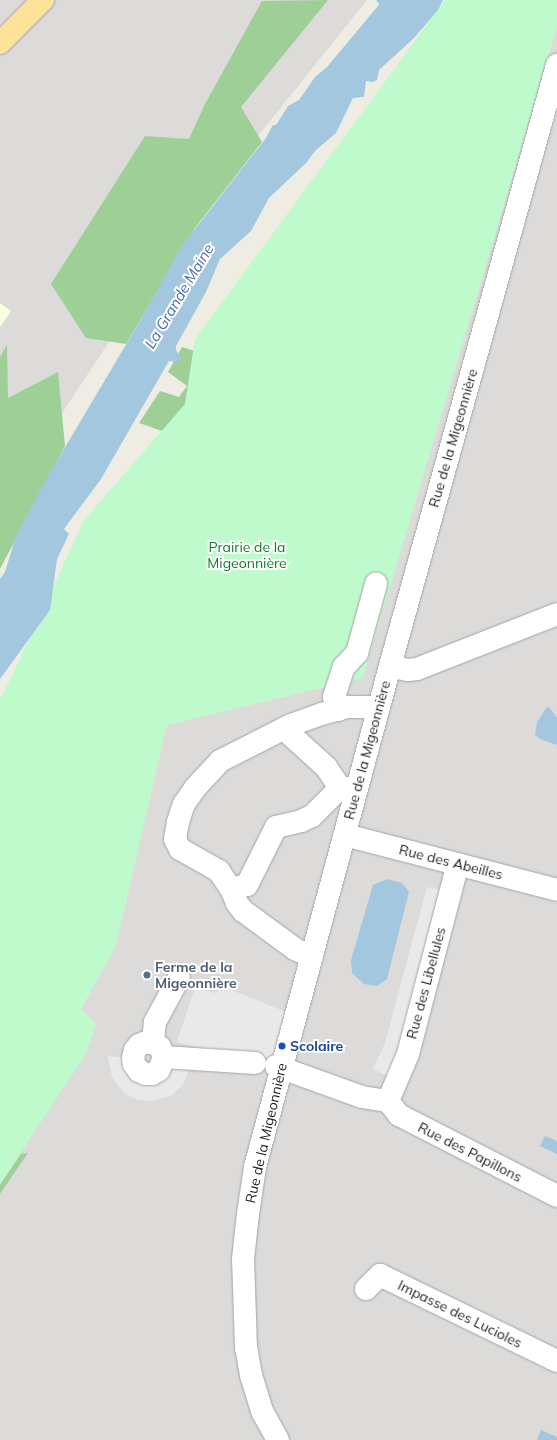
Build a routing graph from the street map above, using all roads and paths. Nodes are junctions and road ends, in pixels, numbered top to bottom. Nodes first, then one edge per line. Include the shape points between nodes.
1 (43, 0) edge
2 (0, 42) edge
3 (557, 65) edge
4 (376, 584) dead end
5 (557, 614) edge
6 (390, 666) junction
7 (379, 707) junction
8 (338, 710) junction
9 (284, 729) junction
10 (349, 788) junction
11 (345, 835) junction
12 (458, 864) junction
13 (232, 889) junction
14 (557, 890) edge
15 (312, 957) junction
16 (179, 978) dead end
17 (271, 1066) junction
18 (388, 1101) junction
19 (557, 1196) edge
20 (366, 1289) dead end
21 (557, 1361) edge
22 (278, 1440) edge

1 - 2 main road
3 - 6 street, Rue de la Migeonnière
4 - 8 street via 357,653 344,667 334,697
5 - 6 street via 417,669
6 - 7 street, Rue de la Migeonnière
7 - 8 street via 359,706
7 - 10 street, Rue de la Migeonnière
8 - 9 street
9 - 10 street
9 - 13 street via 220,761 195,788 184,804 178,822 175,839 180,849 219,871
10 - 11 street, Rue de la Migeonnière
10 - 13 street via 312,816 276,827 247,885
11 - 12 street, Rue des Abeilles
11 - 15 street, Rue de la Migeonnière
12 - 14 street, Rue des Abeilles
12 - 18 street, Rue des Libellules via 408,1054
13 - 15 street via 243,912 295,949
15 - 17 street, Rue de la Migeonnière
16 - 17 street via 154,1022 159,1050
17 - 18 street via 362,1097
17 - 22 street, Rue de la Migeonnière via 243,1259 244,1321 251,1375 262,1411
18 - 19 street, Rue des Papillons via 399,1115
20 - 21 street, Impasse des Lucioles via 380,1275

